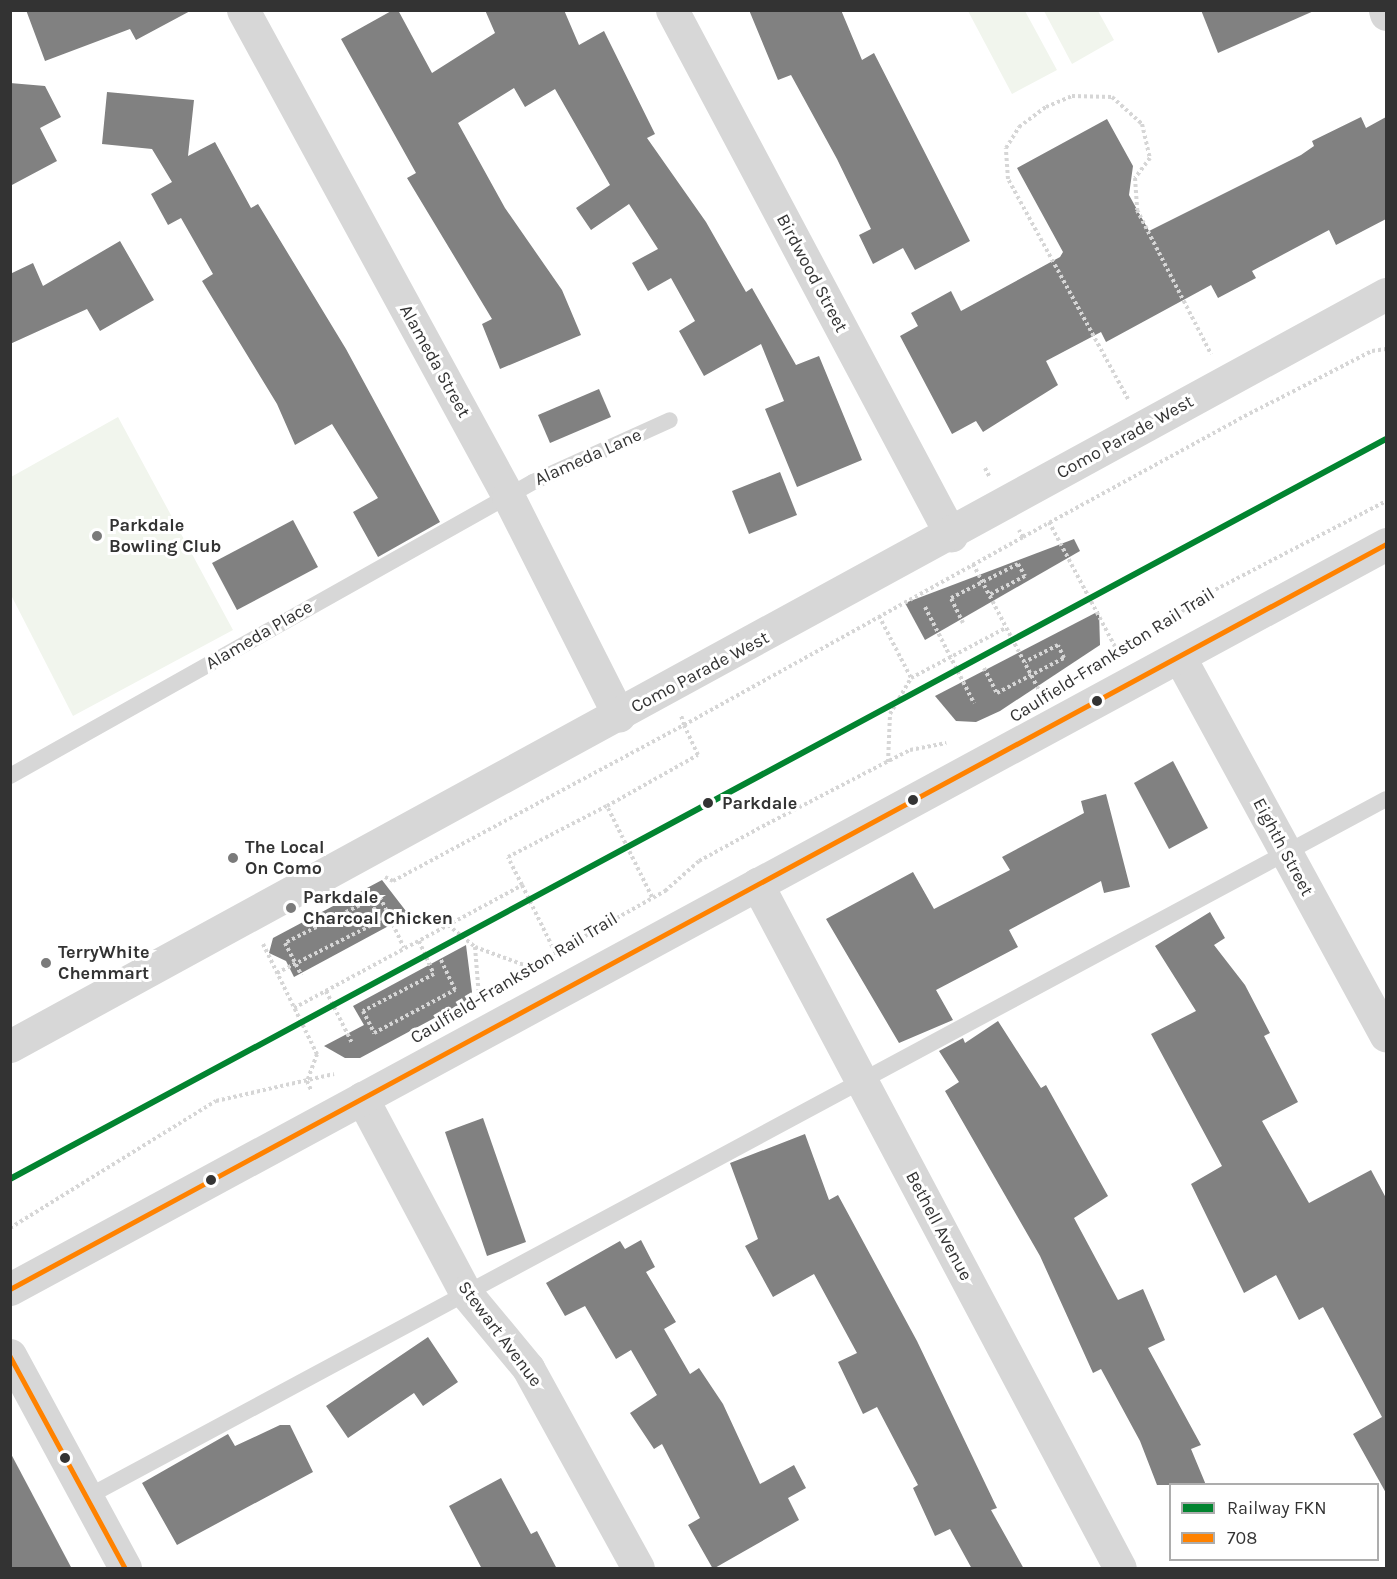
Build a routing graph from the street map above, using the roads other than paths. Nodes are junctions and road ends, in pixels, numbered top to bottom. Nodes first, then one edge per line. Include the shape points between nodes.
1 (243, 10) edge
2 (672, 10) edge
3 (1386, 294) edge
4 (670, 420) dead end
5 (508, 496) junction
6 (951, 535) junction
7 (1386, 544) edge
8 (1180, 658) junction
9 (619, 716) junction
10 (10, 776) edge
11 (1386, 799) edge
12 (1287, 853) junction
13 (757, 884) junction
14 (1386, 1036) edge
15 (10, 1046) edge
16 (860, 1078) junction
17 (363, 1098) junction
18 (10, 1289) edge
19 (465, 1292) junction
20 (12, 1361) edge
21 (21, 1400) edge
22 (89, 1496) junction
23 (125, 1569) edge
24 (639, 1569) edge
25 (1120, 1569) edge

1 - 5 street, Alameda Street
2 - 6 street, Birdwood Street
3 - 6 street, Como Parade West
4 - 5 lane, Alameda Lane
5 - 9 street, Alameda Street
5 - 10 lane, Alameda Place
6 - 9 street, Como Parade West
7 - 8 street
8 - 12 street, Eighth Street
8 - 13 street
9 - 15 street, Como Parade West
11 - 12 lane
12 - 14 street, Eighth Street
12 - 16 lane
13 - 16 street, Bethell Avenue
13 - 17 street
16 - 19 lane
16 - 25 street, Bethell Avenue
17 - 18 street
17 - 19 street, Stewart Avenue
19 - 22 lane
19 - 24 street, Stewart Avenue via 528,1368
20 - 21 street
21 - 22 street
22 - 23 street

